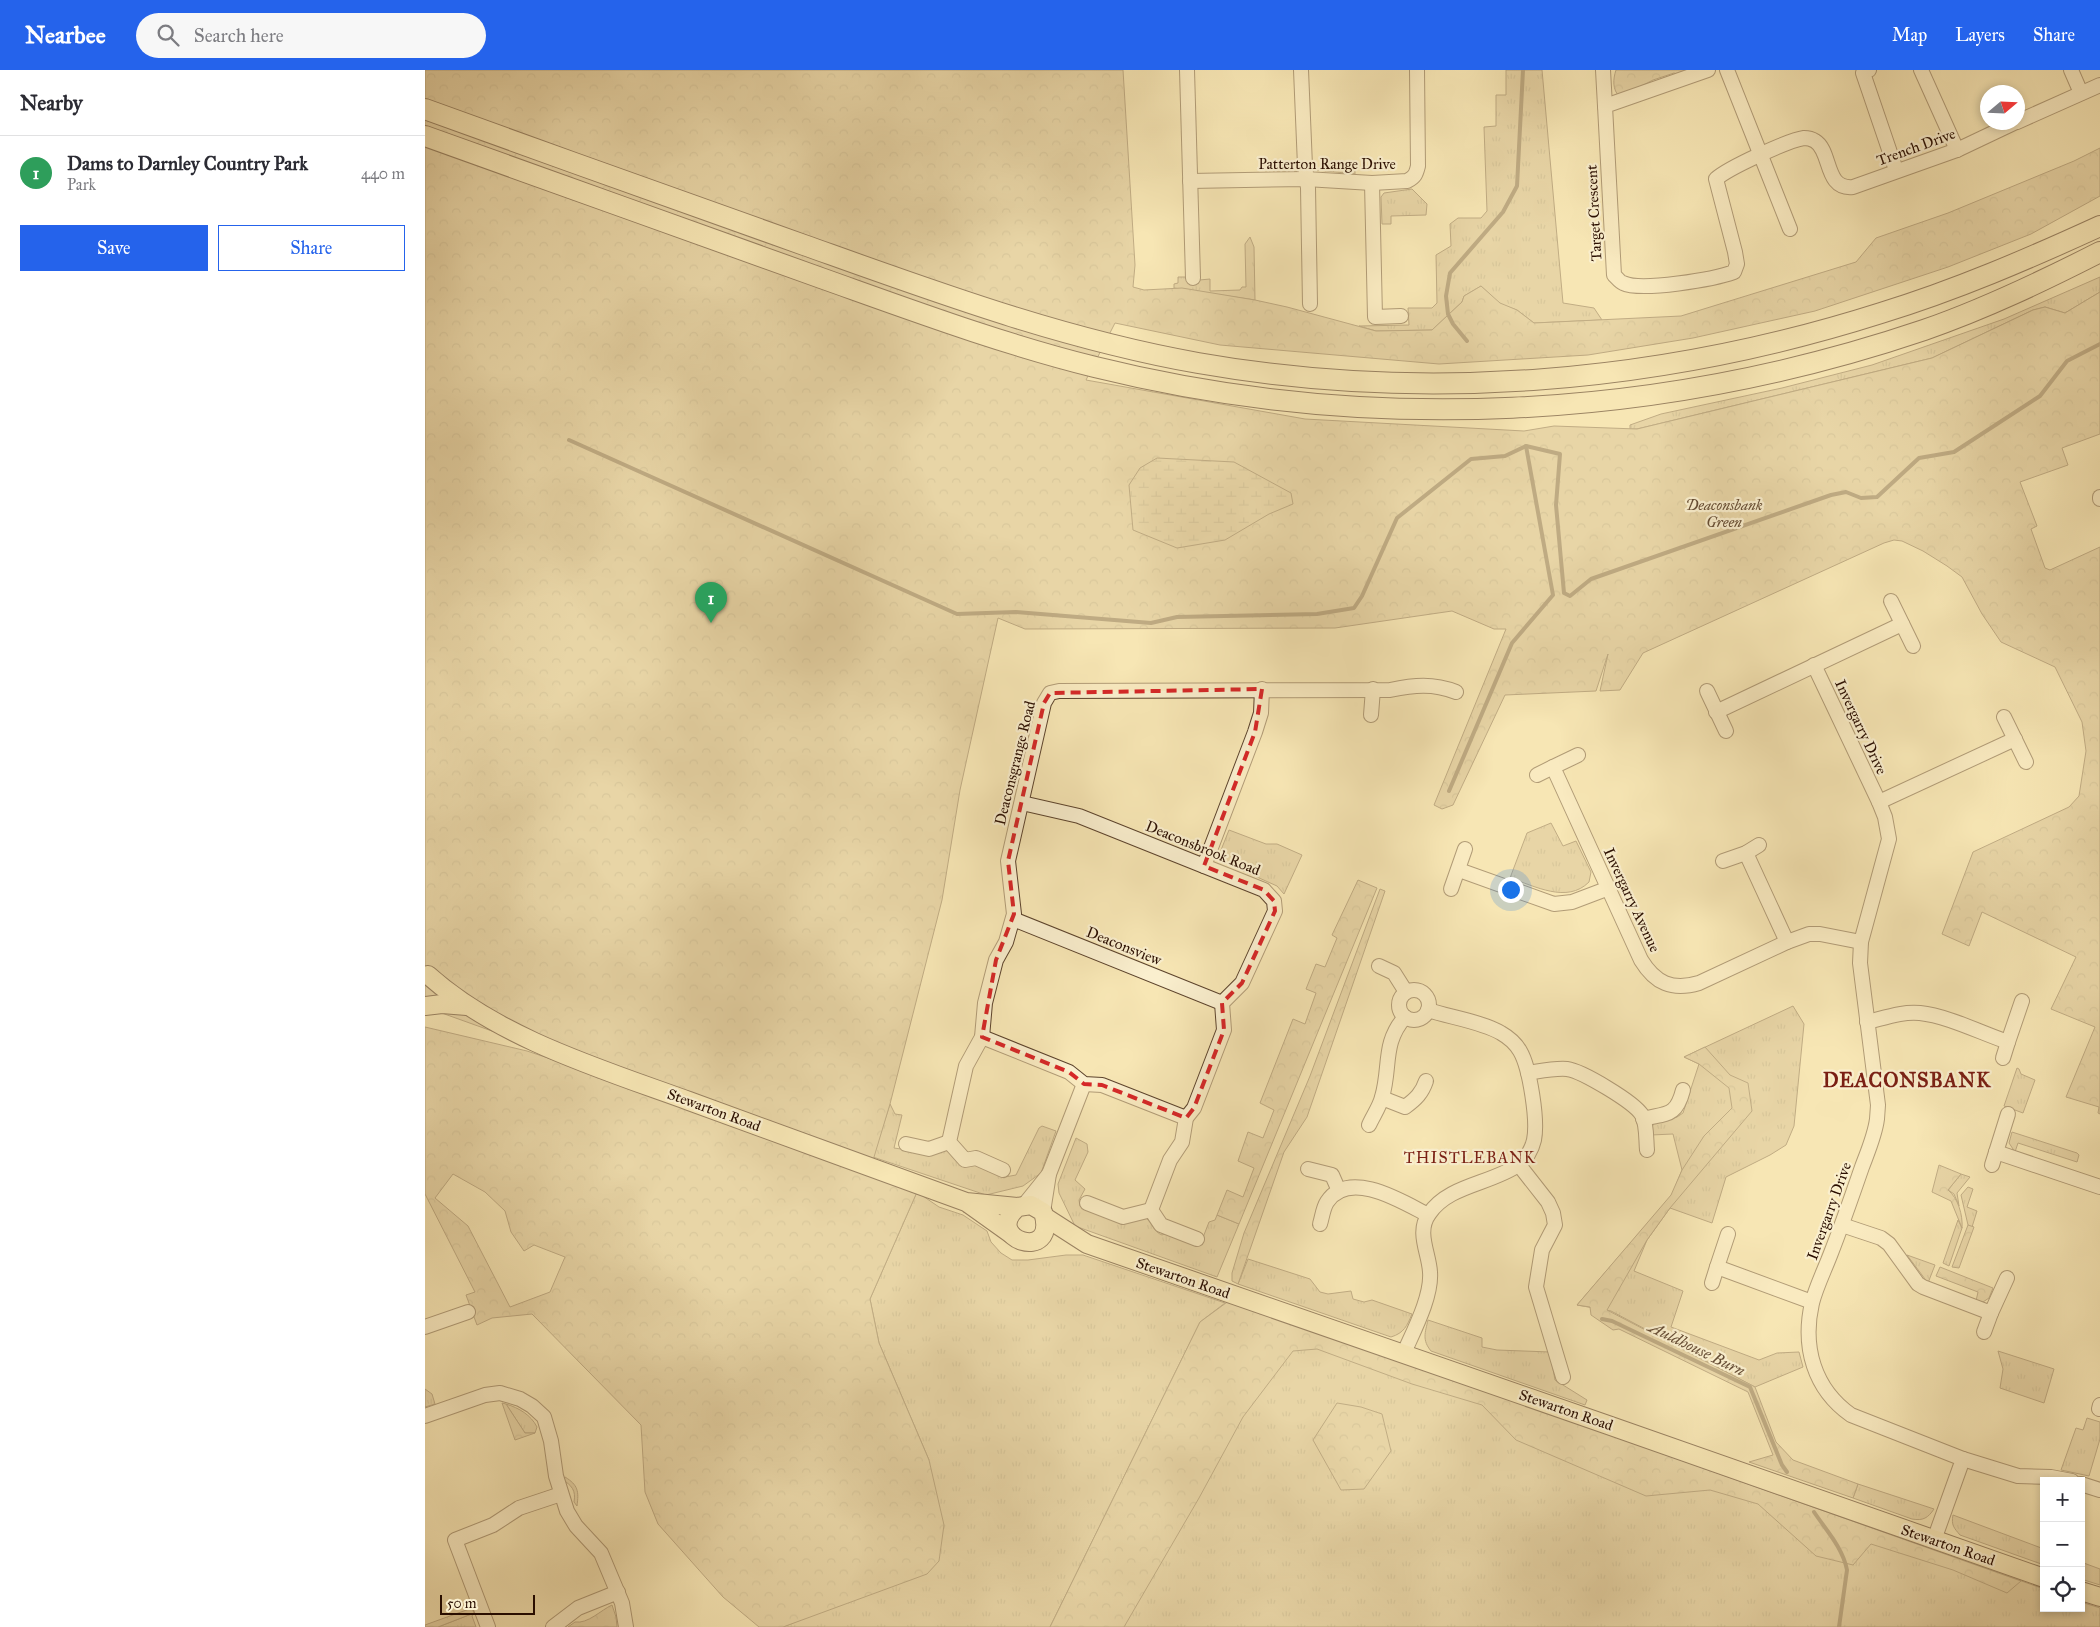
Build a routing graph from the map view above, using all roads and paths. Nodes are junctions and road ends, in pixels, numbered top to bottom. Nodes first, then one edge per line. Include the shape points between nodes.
1 (1187, 70) edge
2 (1301, 70) edge
3 (1417, 70) edge
4 (1603, 70) edge
5 (1708, 70) edge
6 (1727, 70) edge
7 (1869, 70) edge
8 (1921, 70) edge
9 (2071, 70) edge
10 (2100, 85) edge
11 (2081, 93) junction
12 (1605, 106) junction
13 (425, 109) edge
14 (2025, 118) edge
15 (2000, 130) edge
16 (425, 136) edge
17 (1957, 150) junction
18 (1760, 155) junction
19 (1896, 170) junction
20 (1306, 179) junction
21 (1190, 181) junction
22 (1373, 183) junction
23 (2100, 220) edge
24 (2100, 226) edge
25 (1790, 229) dead end
26 (2054, 247) junction
27 (2100, 252) edge
28 (2100, 257) edge
29 (1193, 278) dead end
30 (2049, 278) junction
31 (1310, 304) dead end
32 (1401, 316) dead end
33 (1891, 601) dead end
34 (1902, 624) junction
35 (1913, 646) dead end
36 (1814, 665) junction
37 (1261, 689) junction
38 (1373, 689) junction
39 (1707, 691) dead end
40 (1456, 692) dead end
41 (1716, 712) junction
42 (1371, 715) dead end
43 (2005, 717) dead end
44 (1726, 731) dead end
45 (2015, 739) junction
46 (1578, 755) dead end
47 (2026, 762) dead end
48 (1553, 768) junction
49 (1537, 775) dead end
50 (1879, 802) junction
51 (1022, 803) junction
52 (1759, 845) dead end
53 (1465, 849) dead end
54 (1746, 853) junction
55 (1723, 861) dead end
56 (1204, 866) junction
57 (1459, 870) junction
58 (1451, 888) dead end
59 (1609, 888) junction
60 (1013, 919) junction
61 (1787, 942) junction
62 (1861, 942) junction
63 (1379, 966) dead end
64 (427, 973) edge
65 (1406, 992) junction
66 (425, 1001) edge
67 (2022, 1001) dead end
68 (1223, 1003) junction
69 (425, 1006) edge
70 (467, 1006) junction
71 (1429, 1010) junction
72 (1405, 1017) junction
73 (1867, 1022) junction
74 (982, 1037) junction
75 (2008, 1042) junction
76 (2003, 1058) dead end
77 (1528, 1073) junction
78 (1426, 1080) dead end
79 (1084, 1084) junction
80 (1683, 1090) dead end
81 (1382, 1098) junction
82 (2008, 1114) dead end
83 (1186, 1118) junction
84 (1643, 1119) junction
85 (1369, 1125) dead end
86 (949, 1142) junction
87 (906, 1144) dead end
88 (1647, 1150) dead end
89 (1519, 1165) junction
90 (1308, 1169) dead end
91 (1003, 1170) dead end
92 (1049, 1174) junction
93 (2100, 1187) edge
94 (1339, 1191) junction
95 (966, 1202) junction
96 (1087, 1203) dead end
97 (1021, 1206) junction
98 (1151, 1210) junction
99 (1044, 1215) junction
100 (1428, 1215) junction
101 (1320, 1224) dead end
102 (1842, 1225) junction
103 (1011, 1234) junction
104 (1728, 1234) dead end
105 (1197, 1239) dead end
106 (1032, 1242) junction
107 (1087, 1244) junction
108 (1717, 1267) junction
109 (2007, 1278) dead end
110 (1712, 1283) dead end
111 (1812, 1302) junction
112 (468, 1312) dead end
113 (1991, 1313) junction
114 (425, 1327) edge
115 (1985, 1332) dead end
116 (1403, 1355) junction
117 (1563, 1377) dead end
118 (425, 1416) edge
119 (1963, 1459) junction
120 (2055, 1477) edge
121 (2085, 1485) edge
122 (2100, 1490) edge
123 (561, 1494) junction
124 (1934, 1540) junction
125 (2040, 1577) edge
126 (618, 1592) junction
127 (2085, 1592) edge
128 (2100, 1597) edge
129 (488, 1627) edge
130 (553, 1627) edge
131 (626, 1627) edge

1 - 21 street
2 - 20 street
3 - 22 street, Patterton Range Drive via 1416,174 1407,181
4 - 12 street
5 - 12 street
6 - 18 street
7 - 19 street via 1863,73
8 - 17 street
9 - 11 street
10 - 11 street, Trench Drive
11 - 14 street, Trench Drive
12 - 18 street, Target Crescent via 1614,275 1623,284 1645,286 1718,278 1734,272 1737,264 1735,252 1716,179 1723,172
13 - 26 highway via 999,313 1160,355 1323,380 1418,384 1510,382 1600,374 1696,359 1777,343 1881,314
15 - 17 street, Trench Drive
16 - 30 highway via 981,334 1096,367 1233,394 1306,403 1446,410 1569,404 1665,394 1760,376 1855,351 1927,329
17 - 19 street, Trench Drive
18 - 19 street, Trench Drive via 1803,138 1813,140 1820,145 1829,171 1845,188
18 - 25 street
20 - 21 street, Patterton Range Drive
20 - 22 street, Patterton Range Drive
20 - 31 street
21 - 29 street
22 - 32 street via 1375,317
23 - 26 highway
24 - 26 highway
27 - 30 highway
28 - 30 highway
33 - 34 street
34 - 35 street
34 - 36 street
36 - 41 street
36 - 50 street, Invergarry Drive
37 - 38 street, Deaconsgrange Road
37 - 51 street, Deaconsgrange Road via 1050,693 1044,703
37 - 56 street via 1261,714
38 - 40 street, Deaconsgrange Road via 1390,690 1417,685 1439,686
38 - 42 street
39 - 41 street
41 - 44 street
43 - 45 street
45 - 47 street
45 - 50 street
46 - 48 street
48 - 49 street
48 - 59 street, Invergarry Avenue
50 - 62 street, Invergarry Drive via 1889,839
51 - 56 street, Deaconsbrook Road via 1079,816
51 - 60 street, Deaconsgrange Road via 1008,861
52 - 54 street
53 - 57 street
54 - 55 street
54 - 61 street
56 - 68 street, Deaconsbrook Road via 1264,890 1274,901 1275,911 1242,983
57 - 58 street
57 - 59 street via 1554,904 1572,902
59 - 61 street, Invergarry Avenue via 1645,966 1665,984 1687,986 1699,983
60 - 68 street, Deaconsview
60 - 74 street, Deaconsgrange Road via 996,960 985,1003
61 - 62 street, Invergarry Avenue via 1820,934
62 - 73 street, Invergarry Drive via 1860,963
63 - 65 street via 1394,973
64 - 66 main road, Stewarton Road via 429,992
64 - 70 main road, Stewarton Road
65 - 71 street via 1422,992 1429,1000
65 - 72 street via 1399,1004
67 - 75 street
68 - 83 street via 1224,1030 1194,1108
69 - 70 main road, Stewarton Road
70 - 95 main road, Stewarton Road via 517,1035 622,1077
71 - 72 street via 1418,1020
71 - 77 street via 1501,1032 1519,1048
72 - 81 street via 1395,1028 1389,1047
73 - 75 street via 1920,1013
73 - 102 street, Invergarry Drive via 1877,1119
74 - 79 street via 1069,1072
74 - 86 street, Deaconsgrange Road via 966,1066
75 - 76 street
77 - 84 street via 1568,1069 1581,1074 1635,1106
77 - 89 street via 1535,1126 1531,1148
78 - 81 street via 1417,1099 1405,1107
79 - 83 street via 1102,1085
79 - 92 street
80 - 84 street via 1679,1104 1671,1112
81 - 85 street
82 - 93 street via 1994,1158
83 - 98 street via 1182,1142 1170,1160
84 - 88 street
86 - 87 street via 929,1148
86 - 91 street via 965,1160 976,1158
89 - 100 street via 1444,1198
89 - 117 street via 1553,1213 1555,1225 1542,1250 1536,1287
90 - 94 street via 1332,1175
92 - 97 street
92 - 99 street
94 - 100 street via 1373,1189
94 - 101 street via 1327,1202
95 - 97 main road, Stewarton Road
95 - 103 main road, Stewarton Road
96 - 98 street via 1123,1216
97 - 99 main road via 1031,1205
97 - 103 main road via 1009,1217
98 - 105 street via 1161,1225
99 - 106 main road via 1045,1230 1038,1240
99 - 107 main road, Stewarton Road
100 - 116 street via 1423,1241 1430,1276 1424,1307
102 - 111 street, Invergarry Drive
102 - 113 street via 1881,1238 1889,1244 1923,1287
103 - 106 main road via 1020,1242
104 - 108 street
106 - 107 main road, Stewarton Road
107 - 116 main road, Stewarton Road
108 - 110 street
108 - 111 street
109 - 113 street
111 - 119 street, Invergarry Drive via 1809,1351 1827,1394 1837,1406 1864,1422
112 - 114 street
113 - 115 street
116 - 124 main road, Stewarton Road via 1609,1424
118 - 123 street via 485,1395 499,1393 520,1399 532,1406 547,1423 552,1462
119 - 120 street, Invergarry Drive via 2018,1476
119 - 124 street
121 - 122 street
123 - 126 street via 576,1526 601,1553
123 - 129 street via 519,1508 493,1525 455,1540
124 - 125 main road, Stewarton Road
126 - 130 street via 578,1608
126 - 131 street
127 - 128 main road

